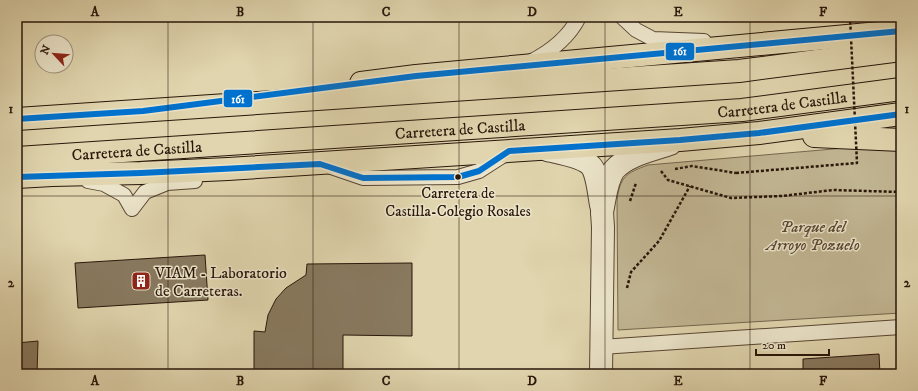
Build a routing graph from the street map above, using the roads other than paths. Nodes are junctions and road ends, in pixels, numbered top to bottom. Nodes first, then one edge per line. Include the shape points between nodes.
1 (579, 17) edge
2 (622, 17) edge
3 (901, 31) edge
4 (776, 43) junction
5 (901, 50) edge
6 (523, 66) junction
7 (901, 89) edge
8 (143, 111) junction
9 (901, 114) edge
10 (17, 119) edge
11 (759, 133) junction
12 (680, 140) junction
13 (901, 140) edge
14 (546, 149) junction
15 (17, 158) edge
16 (228, 169) junction
17 (52, 175) junction
18 (17, 177) edge
19 (602, 212) junction
20 (901, 327) edge
21 (601, 347) junction
22 (601, 374) edge

1 - 6 lane via 562,40 542,56
2 - 4 lane via 636,30 653,39
3 - 4 highway
4 - 6 highway
5 - 8 highway via 739,71
6 - 8 highway via 416,76
7 - 15 highway, Carretera de Castilla via 742,110
8 - 10 highway
9 - 11 highway
11 - 12 highway
11 - 13 highway
12 - 14 highway
12 - 19 street via 632,156 614,171
14 - 16 highway
14 - 19 street via 578,158 594,169
16 - 17 highway via 141,174
16 - 17 lane via 205,180 166,183 146,192 132,209 124,196 104,184
17 - 18 highway
19 - 21 street
20 - 21 lane
21 - 22 street

